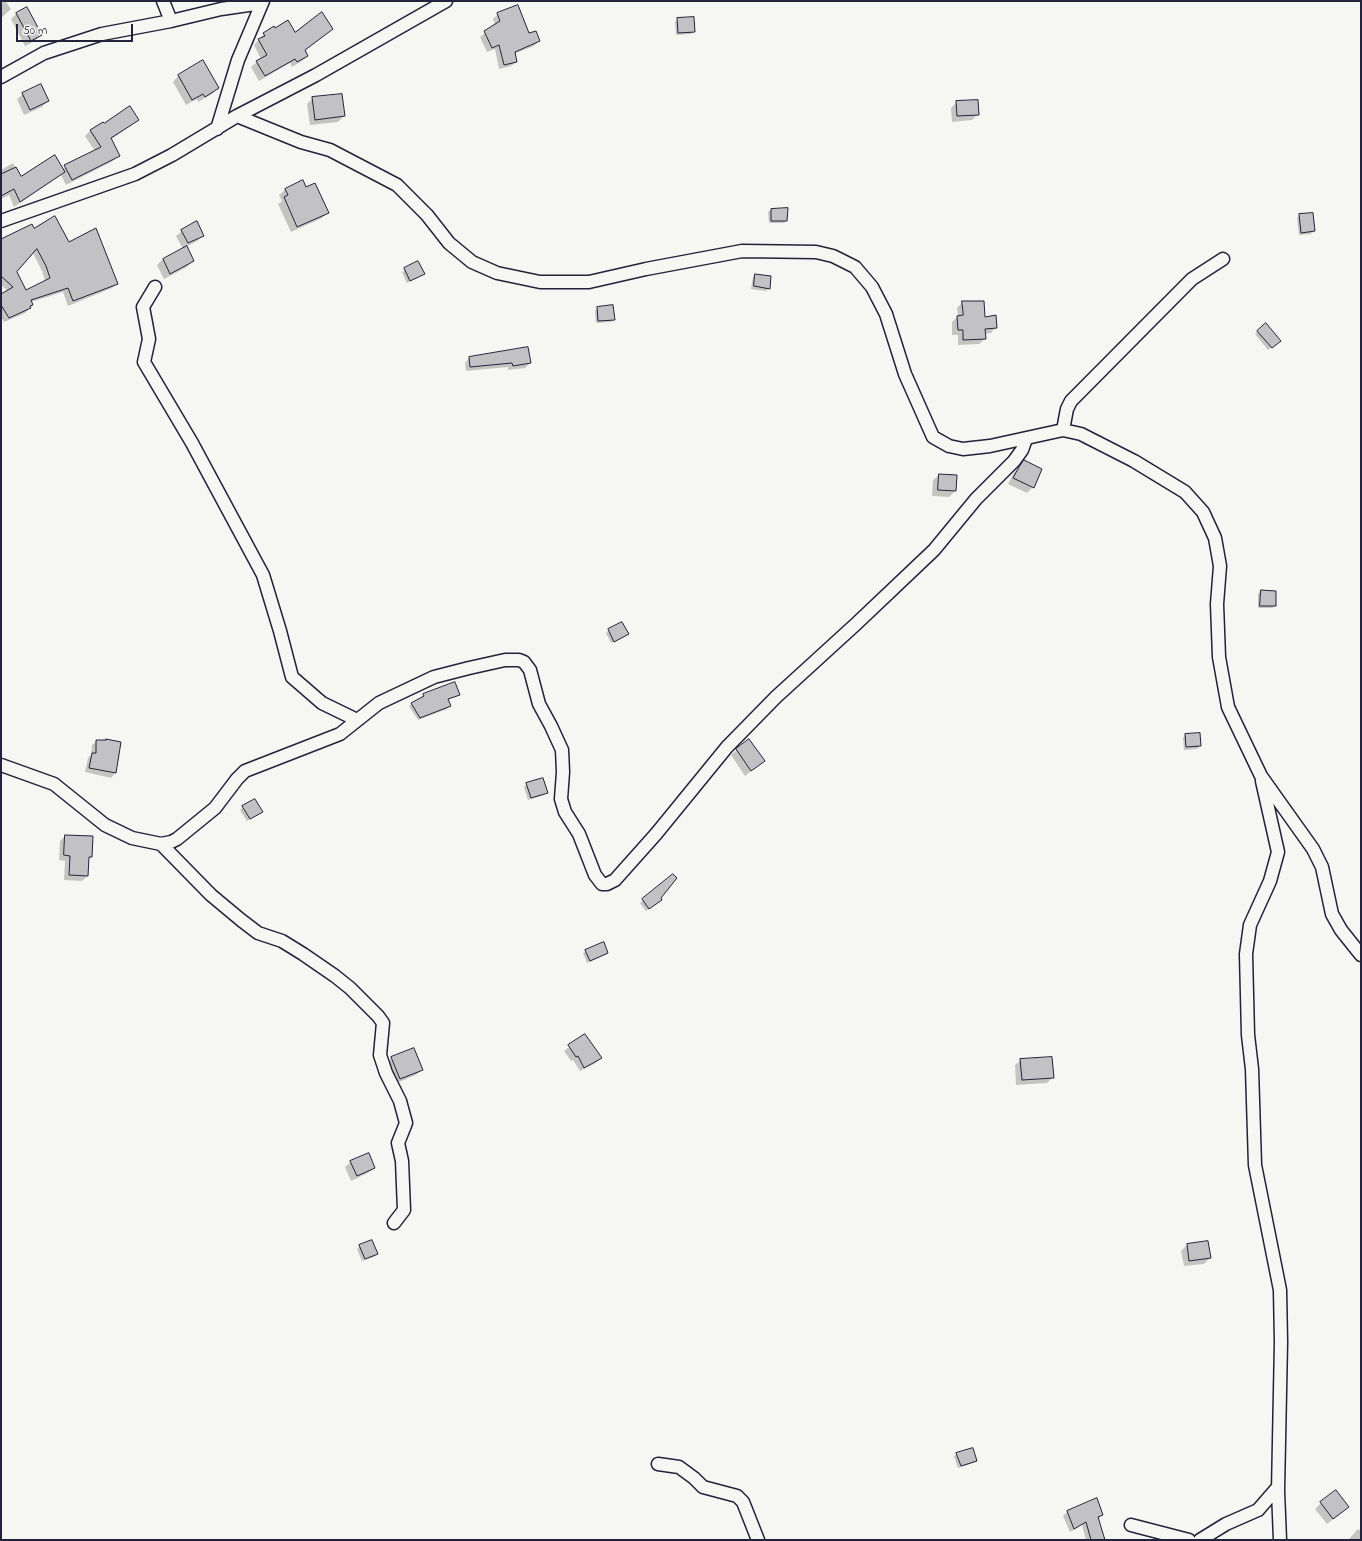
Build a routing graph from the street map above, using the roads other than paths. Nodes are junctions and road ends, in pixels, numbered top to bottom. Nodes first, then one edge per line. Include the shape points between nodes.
1 (163, 1) edge
2 (446, 1) edge
3 (263, 2) edge
4 (171, 21) junction
5 (1, 77) edge
6 (237, 116) junction
7 (216, 129) junction
8 (1, 221) edge
9 (1223, 259) dead end
10 (155, 287) dead end
11 (1063, 430) junction
12 (1026, 439) junction
13 (357, 720) junction
14 (1, 765) edge
15 (1261, 776) junction
16 (161, 844) junction
17 (1361, 955) edge
18 (394, 1223) dead end
19 (658, 1464) dead end
20 (1278, 1487) junction
21 (1131, 1525) dead end
22 (758, 1540) edge
23 (1189, 1540) edge
24 (1200, 1540) edge
25 (1280, 1540) edge

1 - 4 street
2 - 6 street via 316,76
3 - 4 street
3 - 7 street via 238,60
4 - 5 street via 102,34 44,53
6 - 7 street
6 - 12 street via 301,142 330,150 397,185 427,215 449,243 472,262 497,273 540,282 589,282 742,251 816,252 833,256 855,267 872,287 886,314 905,374 933,437 950,446 963,449
7 - 8 street via 135,174
9 - 11 street via 1192,279 1071,401 1066,409
10 - 13 street via 143,307 149,339 144,362 192,443 263,575 292,677 322,703
11 - 12 street
11 - 15 street via 1081,434 1134,461 1185,492 1203,512 1215,538 1220,566 1217,604 1219,656 1228,707
12 - 13 street via 1014,461 976,499 934,550 776,697 728,747 615,880 608,884 602,884 595,875 579,834 565,812 561,800 562,750 539,704 530,670 524,662 505,660 434,677 379,703
13 - 16 street via 340,734 245,771 215,808 177,839
14 - 16 street via 54,784 105,824 132,838
15 - 17 street via 1314,849 1322,868 1332,914
15 - 20 street via 1278,852 1270,881 1250,925 1246,954 1255,1166 1280,1290
16 - 18 street via 240,920 258,933 282,941 329,972 350,988 383,1023 380,1054 406,1122 398,1142 402,1162 404,1210
19 - 22 street via 679,1467 703,1487 737,1496 743,1502
20 - 24 street via 1258,1510 1226,1524
20 - 25 street
21 - 23 street

